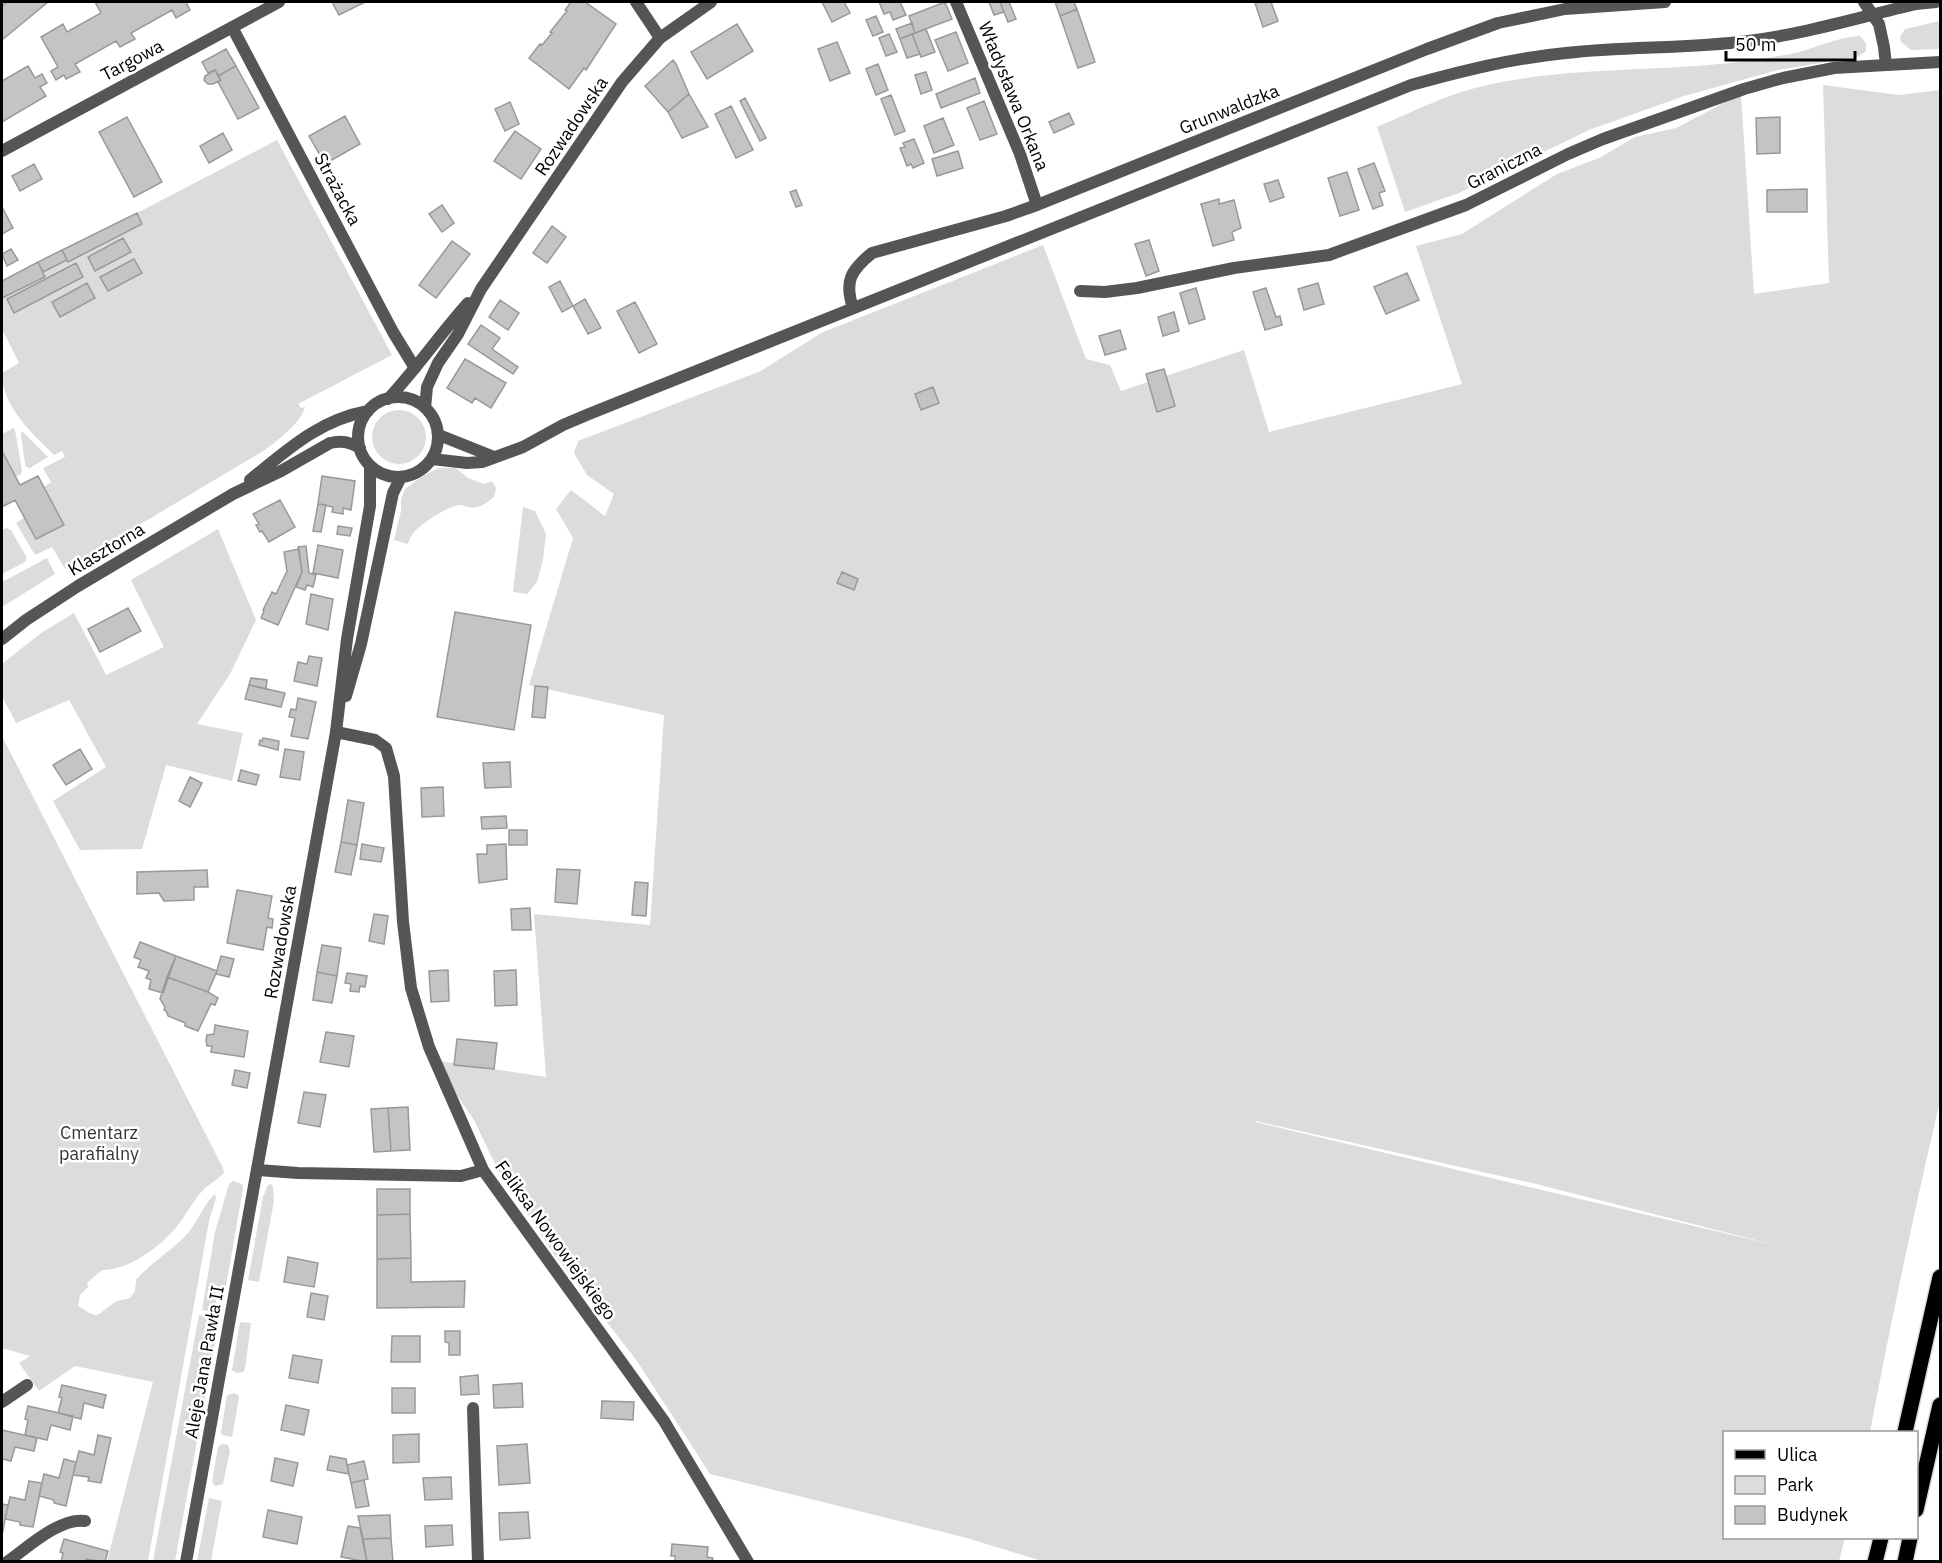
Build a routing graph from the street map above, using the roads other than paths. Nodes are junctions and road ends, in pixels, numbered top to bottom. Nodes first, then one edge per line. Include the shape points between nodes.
1 (279, 2) edge
2 (636, 2) edge
3 (711, 2) edge
4 (956, 2) edge
5 (1665, 2) edge
6 (1864, 2) edge
7 (1936, 2) edge
8 (1872, 15) junction
9 (232, 27) junction
10 (660, 38) junction
11 (1941, 62) edge
12 (1886, 65) junction
13 (2, 151) edge
14 (1037, 205) junction
15 (481, 289) junction
16 (1080, 291) dead end
17 (853, 308) junction
18 (415, 368) junction
19 (388, 399) junction
20 (425, 408) junction
21 (368, 411) junction
22 (439, 435) junction
23 (360, 448) junction
24 (494, 457) junction
25 (432, 459) junction
26 (370, 466) junction
27 (401, 477) junction
28 (233, 494) junction
29 (2, 639) edge
30 (337, 726) junction
31 (258, 1170) junction
32 (483, 1170) junction
33 (1941, 1277) edge
34 (27, 1385) dead end
35 (2, 1402) edge
36 (1941, 1405) edge
37 (473, 1408) dead end
38 (1905, 1431) edge
39 (1918, 1506) edge
40 (86, 1521) dead end
41 (1881, 1539) edge
42 (1910, 1539) edge
43 (6, 1562) edge
44 (186, 1562) edge
45 (478, 1562) edge
46 (748, 1562) edge
47 (1875, 1562) edge
48 (1905, 1562) edge

1 - 9 street, Targowa
2 - 10 street
3 - 10 street, Rozwadowska
4 - 14 street, Władysława Orkana via 1020,154
5 - 14 street, Grunwaldzka via 1565,9 1498,23
6 - 8 street
7 - 8 street
8 - 12 street via 1879,24
8 - 17 street via 1747,42 1529,57 1411,85
9 - 13 street, Targowa
9 - 18 street, Strażacka
10 - 15 street, Rozwadowska via 622,82
11 - 12 street, Graniczna
12 - 16 street, Graniczna via 1834,69 1744,89 1603,139 1466,206 1329,255 1234,268 1137,288
14 - 17 street, Grunwaldzka via 872,253 856,266 850,277
15 - 18 street, Rozwadowska
15 - 20 street, Rozwadowska via 438,363 427,387
17 - 24 street via 589,414
18 - 19 street, Rozwadowska
19 - 20 street via 402,397
19 - 21 street
20 - 22 street via 435,420
21 - 23 street via 359,435
21 - 28 street, Klasztorna via 315,430
22 - 24 street
22 - 25 street
23 - 26 street
23 - 28 street, Klasztorna via 349,442 330,443
24 - 25 street via 467,463
25 - 27 street via 413,475
26 - 27 street
26 - 30 street, Rozwadowska via 370,506 347,639
27 - 30 street, Rozwadowska via 393,493 356,666
28 - 29 street, Klasztorna via 78,586
30 - 31 street, Rozwadowska
30 - 32 street, Feliksa Nowowiejskiego via 386,748 394,776 411,988 429,1047
31 - 32 street via 461,1176
31 - 44 street, Aleje Jana Pawła II
32 - 46 street, Feliksa Nowowiejskiego via 664,1421
33 - 38 main road
34 - 35 street
36 - 39 main road
37 - 45 street
40 - 43 street via 65,1523
41 - 47 main road
42 - 48 main road

